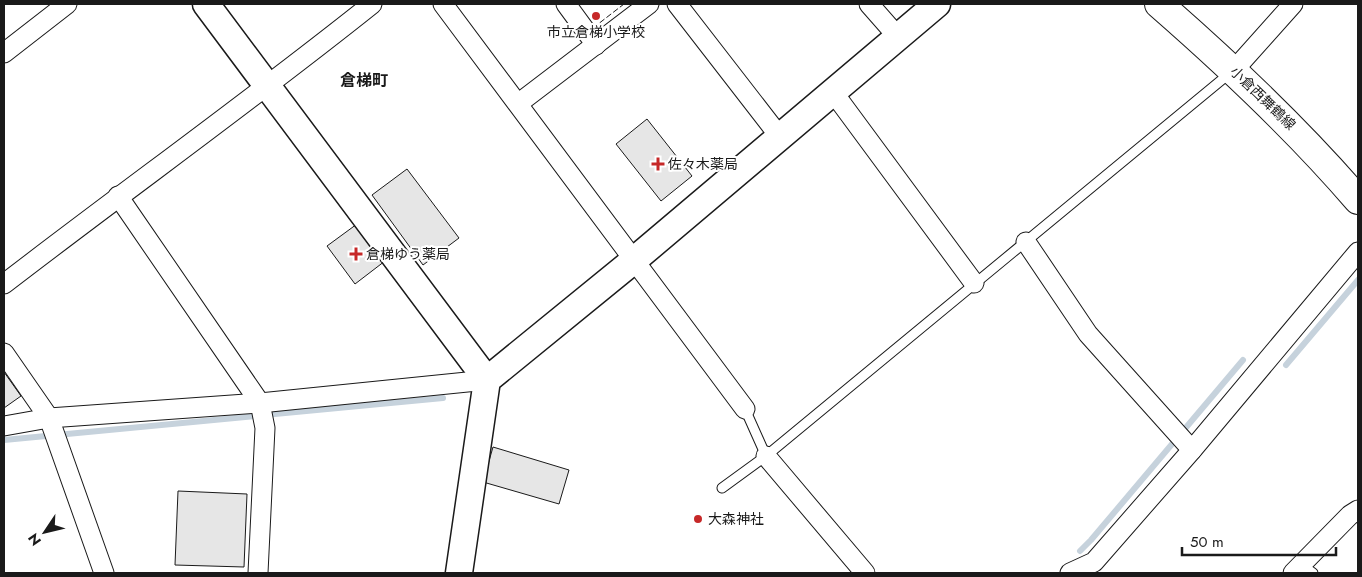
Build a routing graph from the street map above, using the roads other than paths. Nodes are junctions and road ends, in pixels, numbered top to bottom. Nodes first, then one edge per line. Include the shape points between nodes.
1 (67, 4) edge
2 (206, 4) edge
3 (372, 4) edge
4 (443, 4) edge
5 (566, 4) edge
6 (649, 4) edge
7 (677, 4) edge
8 (869, 4) edge
9 (937, 4) edge
10 (1159, 4) edge
11 (1293, 4) edge
12 (898, 37) junction
13 (596, 45) junction
14 (4, 52) edge
15 (1234, 70) junction
16 (268, 87) junction
17 (833, 92) junction
18 (519, 103) junction
19 (780, 137) junction
20 (118, 196) junction
21 (1358, 200) edge
22 (1026, 242) junction
23 (1358, 252) edge
24 (633, 261) junction
25 (974, 283) junction
26 (4, 284) edge
27 (4, 353) edge
28 (487, 380) junction
29 (745, 409) joint
30 (263, 415) junction
31 (51, 425) junction
32 (4, 426) edge
33 (1192, 450) junction
34 (766, 456) junction
35 (722, 488) dead end
36 (1358, 510) edge
37 (1098, 568) edge
38 (1303, 570) edge
39 (104, 573) edge
40 (258, 573) edge
41 (459, 573) edge
42 (865, 573) edge
43 (1070, 573) edge

1 - 14 street
2 - 16 street
3 - 16 street
4 - 18 street
5 - 13 street
6 - 13 street
7 - 19 street
8 - 12 street
9 - 12 street
10 - 15 main road, 小倉西舞鶴線
11 - 15 street
12 - 17 street
13 - 18 street
15 - 21 main road, 小倉西舞鶴線 via 1320,156
15 - 22 lane
16 - 20 street
16 - 28 street
17 - 19 street
17 - 25 street
18 - 24 street
19 - 24 street
20 - 26 street
20 - 30 street
22 - 25 lane
22 - 33 street via 1088,334
23 - 33 street
24 - 28 street
24 - 29 street
25 - 34 lane
27 - 31 street
28 - 30 street
28 - 41 street
29 - 34 lane
30 - 31 street
30 - 40 street
31 - 32 street
31 - 39 street
33 - 37 street
34 - 35 lane
34 - 42 street
36 - 38 street via 1350,515
37 - 43 street

